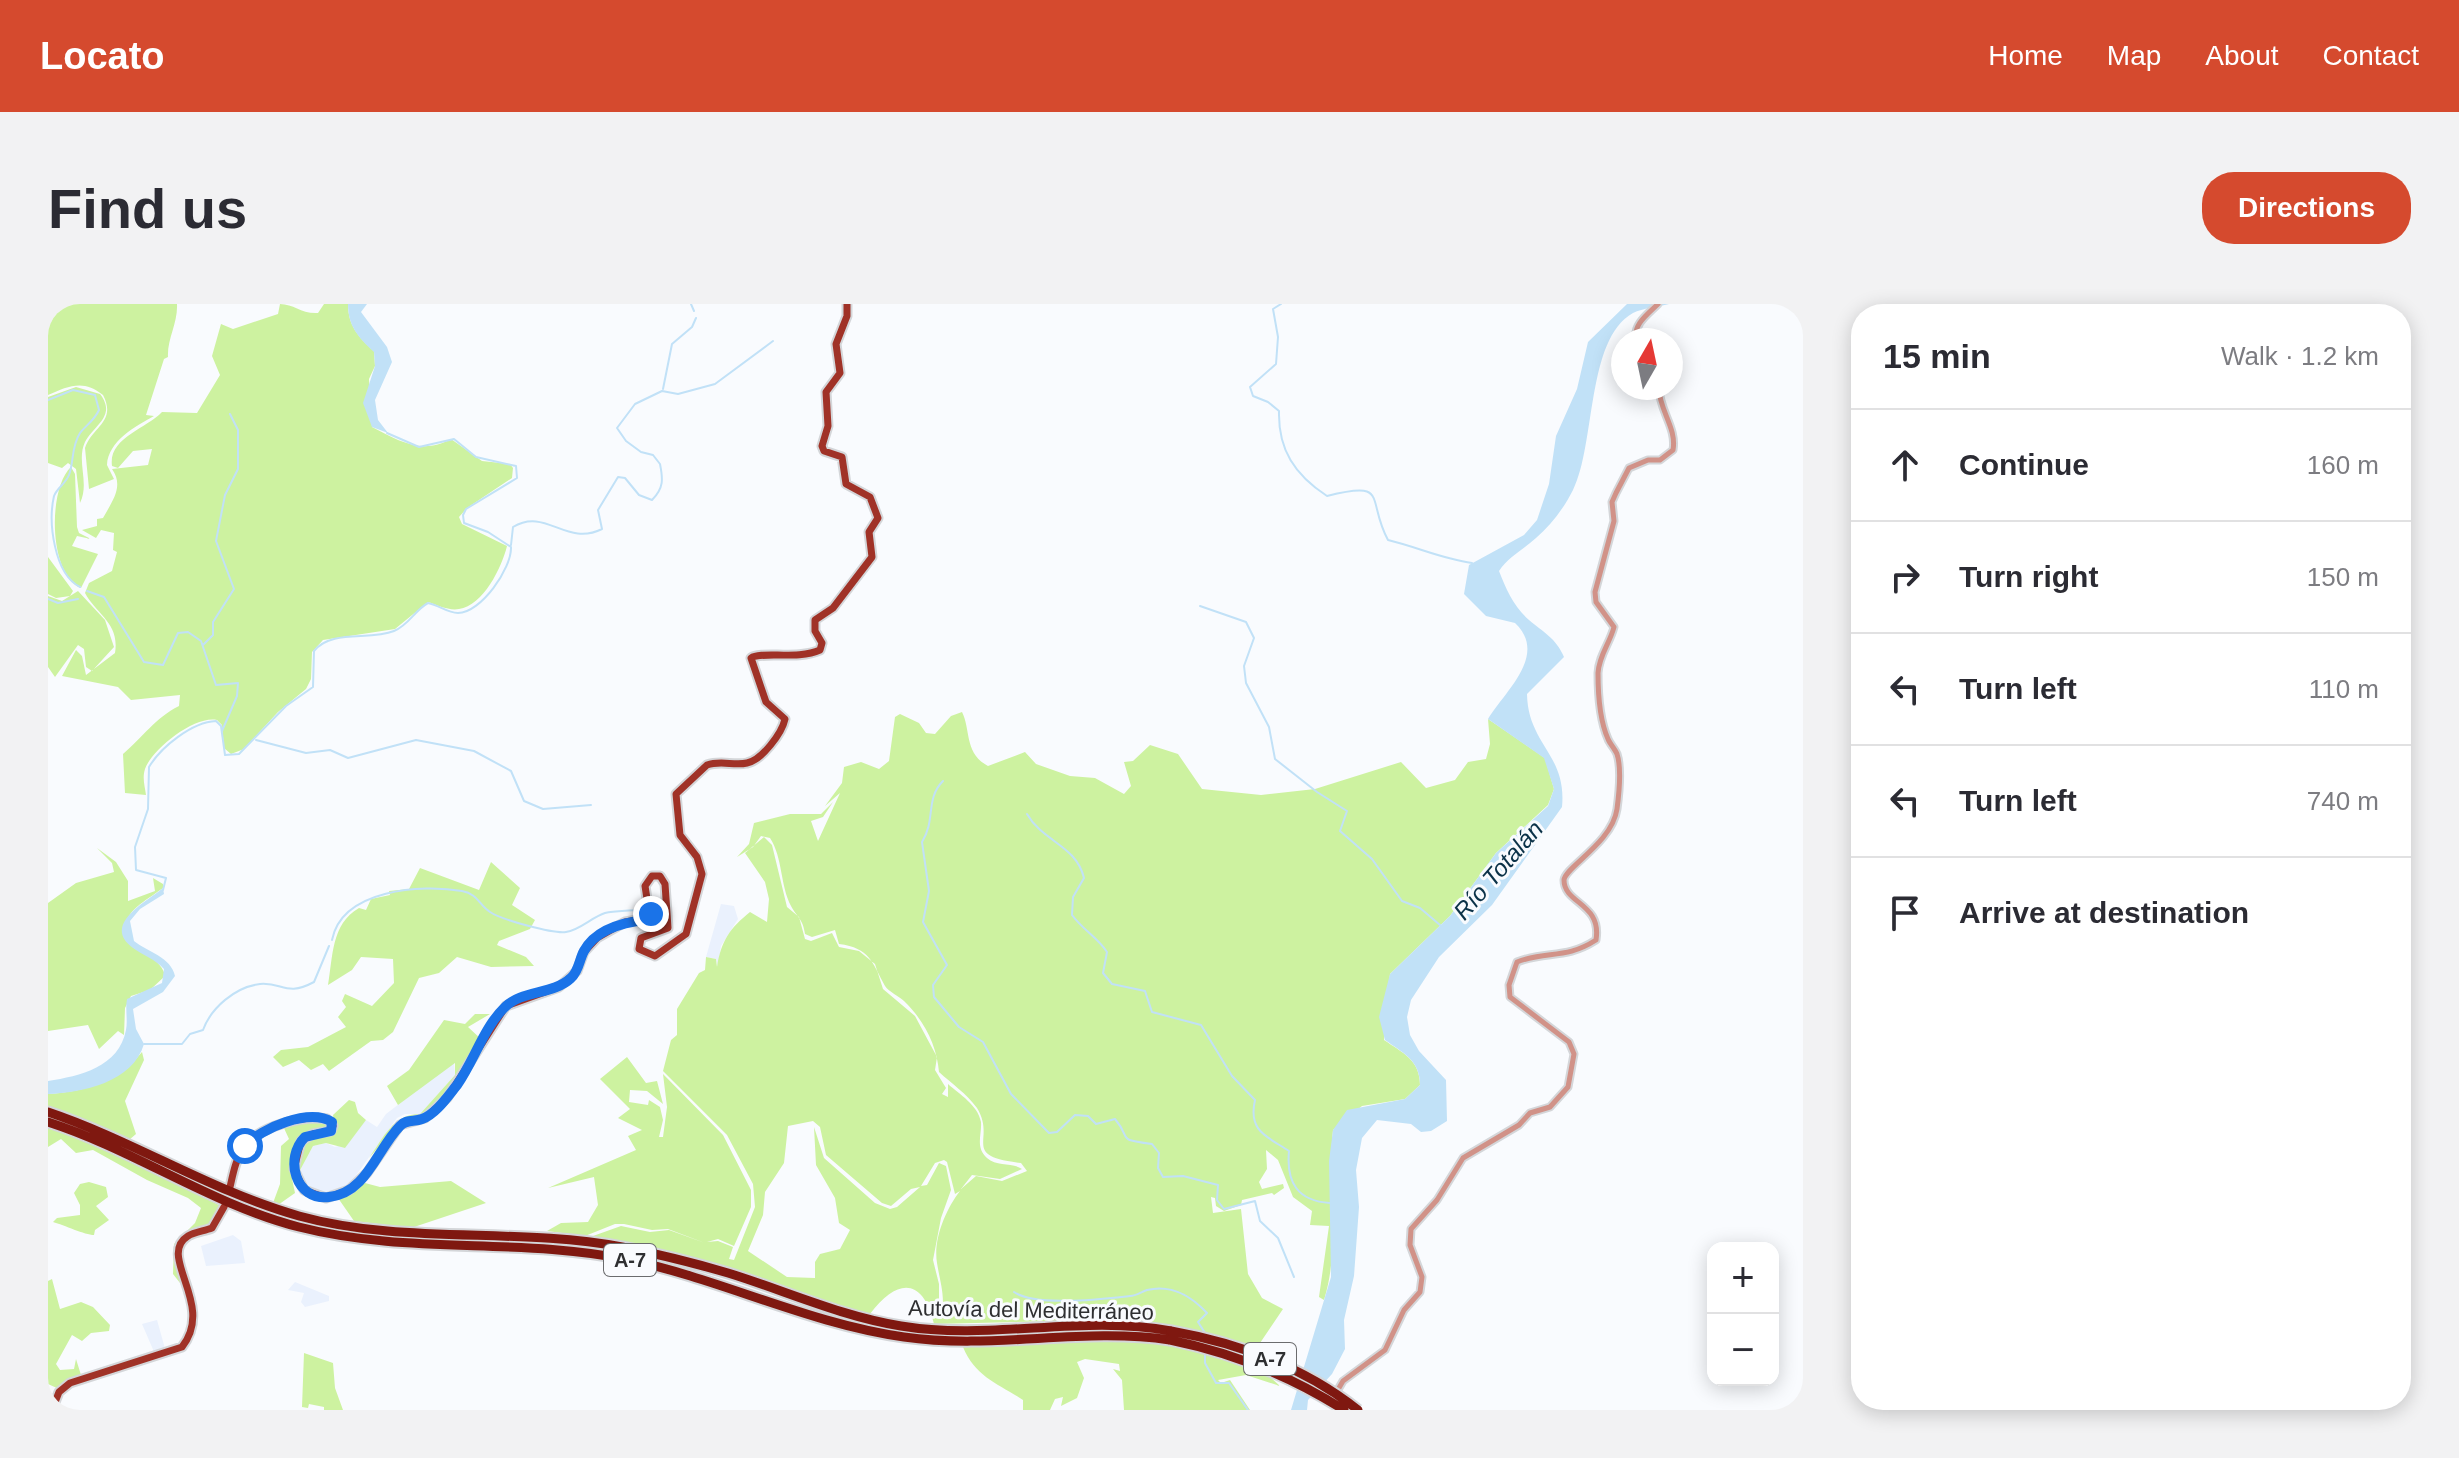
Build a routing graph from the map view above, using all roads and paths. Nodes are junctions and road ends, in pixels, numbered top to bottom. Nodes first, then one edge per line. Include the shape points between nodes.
1 (847, 304) edge
2 (1656, 306) edge
3 (1638, 328) edge
4 (1659, 400) edge
5 (48, 1112) edge
6 (48, 1122) edge
7 (101, 1137) junction
8 (230, 1187) dead end
9 (224, 1207) dead end
10 (1171, 1336) junction
11 (52, 1410) edge
12 (1330, 1410) edge
13 (1344, 1410) edge
14 (1358, 1410) edge

1 - 8 main road via 836,344 840,373 825,396 828,426 822,446 842,457 846,484 873,501 878,518 869,532 872,557 833,608 815,620 820,650 751,658 766,702 785,719 783,728 749,762 707,765 676,794 680,835 702,874 686,934 655,956 639,949 641,938 668,928 665,884 660,876 652,876 645,886 650,918 625,922 597,938 577,971 559,987 506,1006 447,1098 425,1118 400,1125 349,1190 319,1197 296,1179 301,1141 333,1126 316,1117 290,1120 248,1142
2 - 3 street
4 - 12 street via 1673,432 1673,450 1660,460 1629,468 1623,478 1612,502 1614,521 1595,592 1614,627 1598,674 1604,725 1618,762 1617,808 1611,830 1584,860 1568,869 1564,879 1567,890 1594,914 1596,940 1565,955 1517,962 1509,985 1510,997 1569,1042 1574,1054 1568,1087 1550,1107 1530,1113 1463,1158 1437,1200 1418,1218 1410,1245 1419,1264 1420,1292 1404,1310 1385,1350 1343,1381
5 - 7 highway, Autovía del Mediterráneo / A-7
6 - 7 highway, Autovía del Mediterráneo / A-7
7 - 10 highway, Autovía del Mediterráneo / A-7 via 246,1198 359,1228 555,1238 621,1247 730,1274 848,1315 903,1326 982,1331 1110,1325
9 - 11 main road via 212,1228 189,1235 180,1247 179,1271 193,1305 191,1335 182,1347 70,1383 59,1392
10 - 13 highway, Autovía del Mediterráneo / A-7, bridge via 1276,1372
10 - 14 highway, Autovía del Mediterráneo / A-7, bridge via 1206,1337 1282,1364

